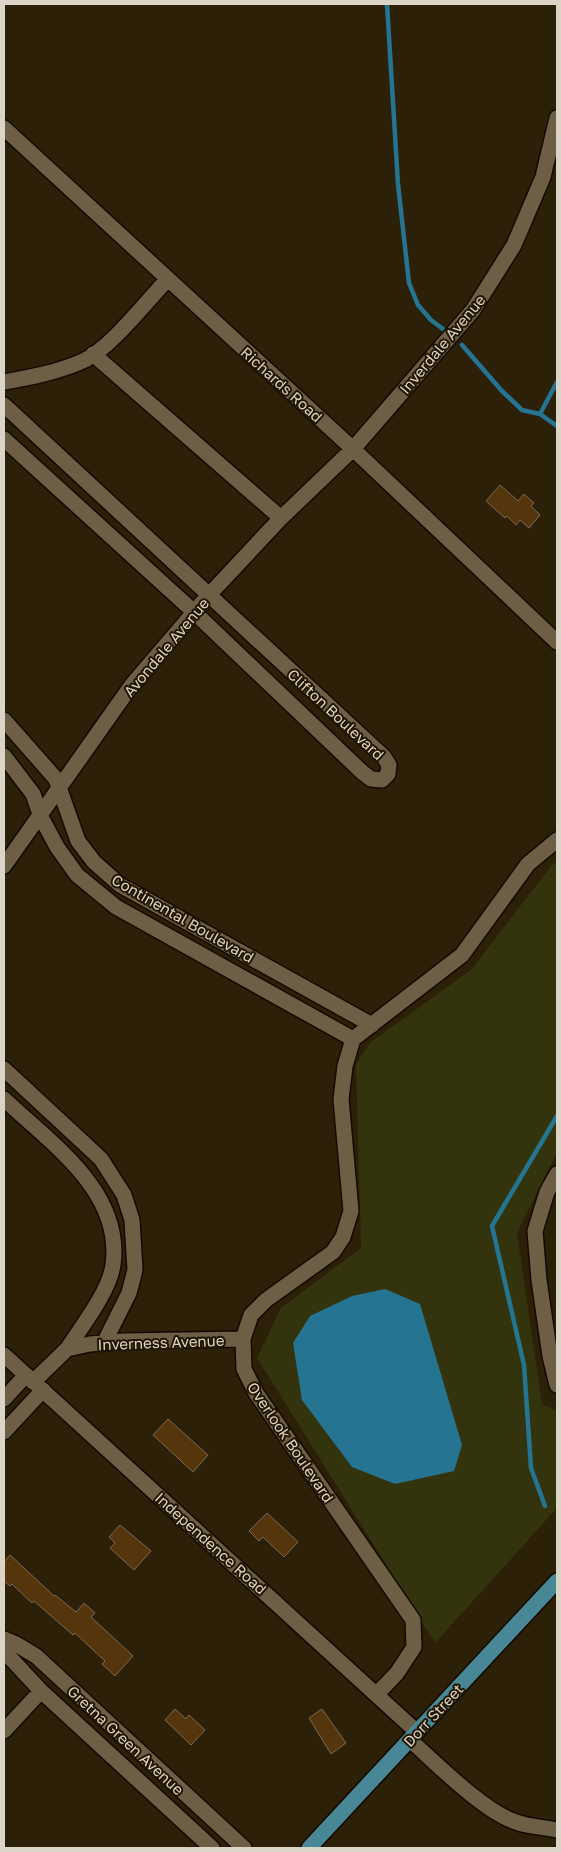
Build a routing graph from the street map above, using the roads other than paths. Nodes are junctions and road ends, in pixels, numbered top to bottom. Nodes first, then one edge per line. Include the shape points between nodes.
1 (557, 118) edge
2 (4, 128) edge
3 (167, 280) junction
4 (93, 354) junction
5 (4, 382) edge
6 (4, 405) edge
7 (4, 439) edge
8 (353, 448) junction
9 (281, 518) junction
10 (208, 596) junction
11 (194, 612) junction
12 (557, 642) edge
13 (4, 720) edge
14 (4, 756) edge
15 (60, 789) junction
16 (41, 816) junction
17 (557, 840) edge
18 (4, 866) edge
19 (372, 1025) junction
20 (353, 1039) junction
21 (4, 1069) edge
22 (4, 1100) edge
23 (557, 1174) edge
24 (243, 1339) junction
25 (104, 1343) junction
26 (67, 1349) junction
27 (4, 1354) edge
28 (34, 1382) junction
29 (557, 1385) edge
30 (4, 1399) edge
31 (4, 1432) edge
32 (557, 1581) edge
33 (4, 1639) edge
34 (4, 1651) edge
35 (43, 1662) junction
36 (28, 1678) junction
37 (67, 1684) junction
38 (377, 1694) junction
39 (46, 1696) junction
40 (4, 1731) edge
41 (413, 1736) junction
42 (557, 1830) edge
43 (212, 1848) edge
44 (244, 1848) edge
45 (309, 1848) edge

1 - 8 street, Inverdale Avenue via 542,177 514,245 483,296
2 - 3 street, Richards Road
3 - 4 street
3 - 8 street, Richards Road
4 - 5 street via 58,371
4 - 9 street
6 - 10 street, Clifton Boulevard
7 - 11 street, Clifton Boulevard
8 - 9 street, Avondale Avenue
8 - 12 street, Richards Road
9 - 10 street, Avondale Avenue
10 - 11 street, Avondale Avenue
10 - 11 street, Clifton Boulevard via 384,757 388,774 382,780 370,779
11 - 15 street, Avondale Avenue via 131,686
13 - 15 street, Continental Boulevard via 45,765
14 - 16 street, Continental Boulevard via 34,794
15 - 16 street, Avondale Avenue
15 - 19 street, Continental Boulevard via 78,841 94,862 120,885
16 - 18 street, Avondale Avenue
16 - 20 street, Continental Boulevard via 57,848 77,875 116,908
17 - 19 street via 528,864 462,955
19 - 20 street
20 - 24 street, Overlook Boulevard via 345,1066 341,1099 350,1211 343,1237 333,1252 266,1300 251,1315
21 - 25 street via 101,1159 124,1195 132,1220 135,1270 129,1293
22 - 26 street via 83,1174 101,1200 112,1231 113,1266 98,1302
23 - 29 street via 547,1192 535,1231 539,1280
24 - 25 street, Inverness Avenue
24 - 38 street, Overlook Boulevard via 244,1369 256,1393 412,1620 414,1647 397,1673
25 - 26 street, Inverness Avenue
26 - 28 street
27 - 28 street, Independence Road
28 - 30 street
28 - 31 street
28 - 38 street, Independence Road
32 - 41 main road, Dorr Street
33 - 35 street, Gretna Green Avenue
34 - 36 street, Gretna Green Avenue
35 - 36 street
35 - 37 street, Gretna Green Avenue
36 - 39 street, Gretna Green Avenue
37 - 39 street
37 - 44 street, Gretna Green Avenue
38 - 41 street, Independence Road
39 - 40 street
39 - 43 street, Gretna Green Avenue
41 - 42 street, Independence Road via 461,1786 497,1812 514,1822
41 - 45 main road, Dorr Street

